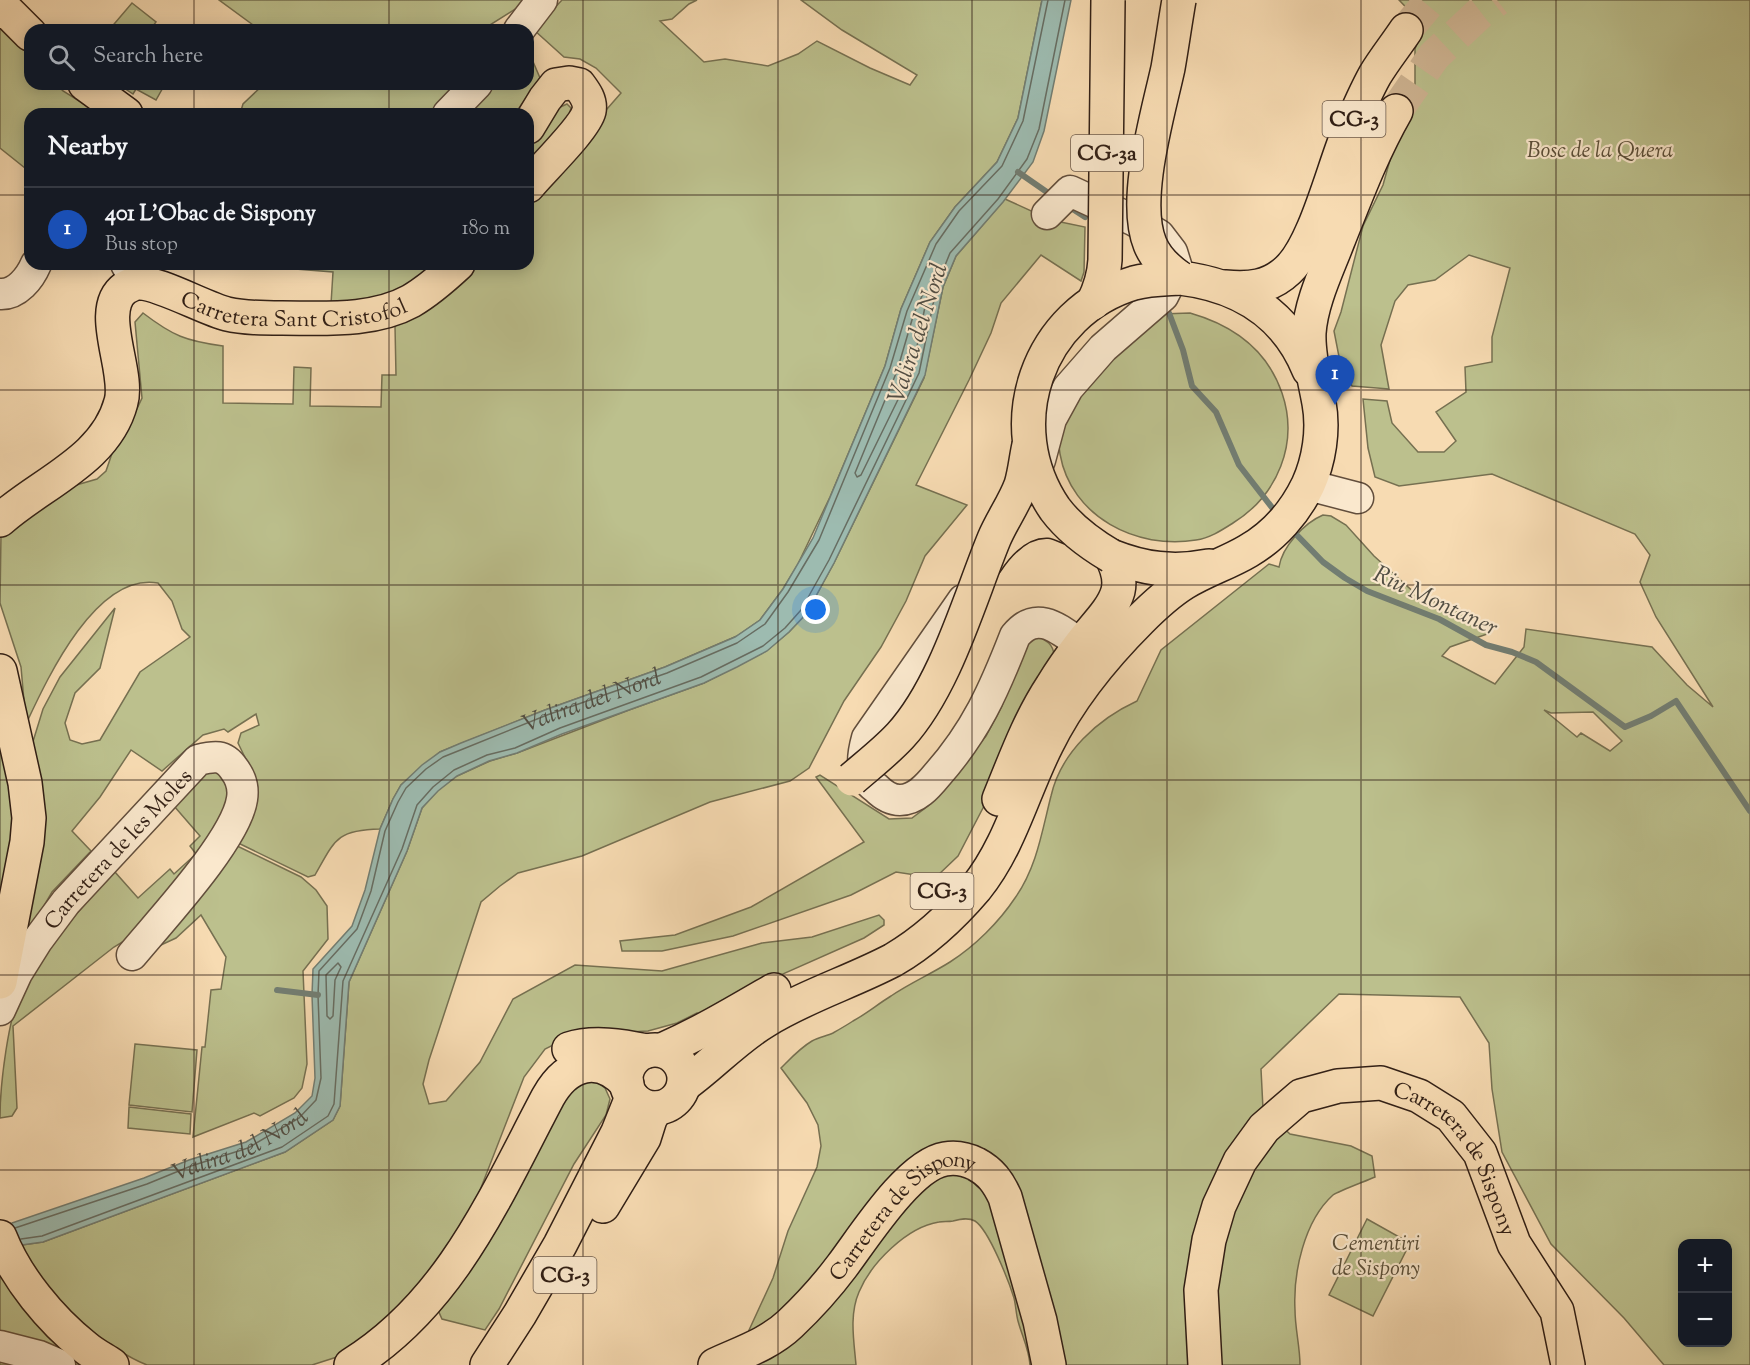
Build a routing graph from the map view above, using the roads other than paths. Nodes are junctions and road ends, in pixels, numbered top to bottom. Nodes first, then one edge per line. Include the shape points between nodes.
1 (542, 0) edge
2 (1108, 0) edge
3 (1179, 0) edge
4 (0, 4) edge
5 (524, 24) edge
6 (24, 28) edge
7 (1406, 30) tunnel mouth
8 (93, 90) edge
9 (471, 90) edge
10 (118, 108) edge
11 (454, 108) edge
12 (1395, 111) tunnel mouth
13 (534, 117) edge
14 (534, 179) edge
15 (1047, 214) dead end
16 (34, 270) edge
17 (452, 270) edge
18 (132, 273) edge
19 (1180, 278) junction
20 (1225, 287) junction
21 (0, 294) edge
22 (1093, 303) junction
23 (1314, 380) junction
24 (1029, 442) junction
25 (1308, 485) junction
26 (1358, 498) dead end
27 (0, 520) edge
28 (1071, 528) junction
29 (1111, 556) junction
30 (985, 564) junction
31 (1219, 564) junction
32 (1115, 624) junction
33 (1080, 644) junction
34 (0, 671) edge
35 (852, 779) dead end
36 (132, 955) dead end
37 (0, 982) edge
38 (0, 1010) edge
39 (655, 1051) junction
40 (695, 1077) junction
41 (640, 1107) junction
42 (482, 1220) junction
43 (0, 1237) edge
44 (0, 1346) edge
45 (73, 1356) edge
46 (494, 1364) edge
47 (112, 1365) edge
48 (351, 1365) edge
49 (715, 1365) edge
50 (1049, 1365) edge
51 (1204, 1365) edge
52 (1568, 1365) edge

1 - 5 street
2 - 22 main road, CG-3a, bridge via 1105,260 1102,282
3 - 19 main road, CG-3a, bridge via 1146,172 1144,215 1150,244 1167,269
4 - 6 main road
7 - 20 main road, CG-3 via 1375,75 1348,132 1299,257 1264,287
8 - 10 main road
9 - 11 street
12 - 23 main road, CG-3 via 1364,172 1320,288 1309,334
13 - 14 main road via 556,86 579,85 589,101 589,112 580,127
15 - 33 street via 1070,192 1159,235 1172,252 1177,268 1164,296 1103,348 1068,388 1051,418 1040,460 1005,530 966,596 867,738 862,755 865,776 880,792 899,800 925,789 975,726 1015,636 1026,626 1049,623
16 - 21 street via 24,283
17 - 18 main road, Carretera Sant Cristofol via 411,301 392,309 328,318 236,316 152,286
18 - 27 main road, Carretera Sant Cristofol via 112,312 123,380 122,401 111,426 98,446
19 - 20 main road, CG-3
19 - 22 main road, CG-3, bridge via 1134,283
20 - 23 main road, CG-3 via 1276,319 1303,355
22 - 24 main road, CG-3, bridge via 1063,329 1041,363 1030,402
23 - 25 main road, CG-3 via 1321,433
24 - 28 main road, CG-3, bridge via 1044,490
24 - 30 main road, bridge via 1022,482
25 - 26 street
25 - 31 main road, CG-3 via 1293,511 1272,534 1247,552
28 - 29 main road, CG-3, bridge
28 - 30 main road, bridge via 1050,520 1034,522 1013,531 997,545
29 - 31 main road, CG-3 via 1162,570
29 - 32 main road, CG-3 via 1119,579
30 - 35 main road, bridge via 944,664 917,713 900,736
31 - 32 main road, CG-3
32 - 33 main road, CG-3
32 - 40 main road, CG-3 via 1048,742 997,855 967,898 921,941 897,957 762,1022
33 - 39 main road, CG-3 via 1038,709 976,849 934,899 880,943 774,990 689,1039
34 - 37 main road via 25,783 28,818 27,842
36 - 38 street, Carretera de les Moles via 225,837 242,802 242,783 229,761 222,757 198,760 66,902 17,974
39 - 40 main road via 678,1059 684,1076
39 - 41 main road, CG-3 via 640,1054 630,1064 626,1077
39 - 42 main road via 592,1045 572,1048 548,1062 533,1087
40 - 41 main road, CG-3 via 666,1107
41 - 42 main road via 610,1070 599,1066 569,1071 551,1091
41 - 46 main road, CG-3 via 618,1132
41 - 46 main road, CG-3 via 615,1185 535,1331
42 - 48 main road via 451,1271 426,1302 377,1349
43 - 45 main road via 20,1276
44 - 45 street via 39,1356
45 - 47 main road
49 - 50 main road, Carretera de Sispony via 767,1341 789,1324 840,1269 908,1182 931,1164 951,1158 980,1167 998,1182 1040,1321
51 - 52 main road, Carretera de Sispony via 1201,1290 1209,1240 1219,1206 1240,1161 1264,1128 1301,1096 1338,1086 1381,1083 1419,1096 1451,1116 1480,1152 1514,1244 1557,1311

